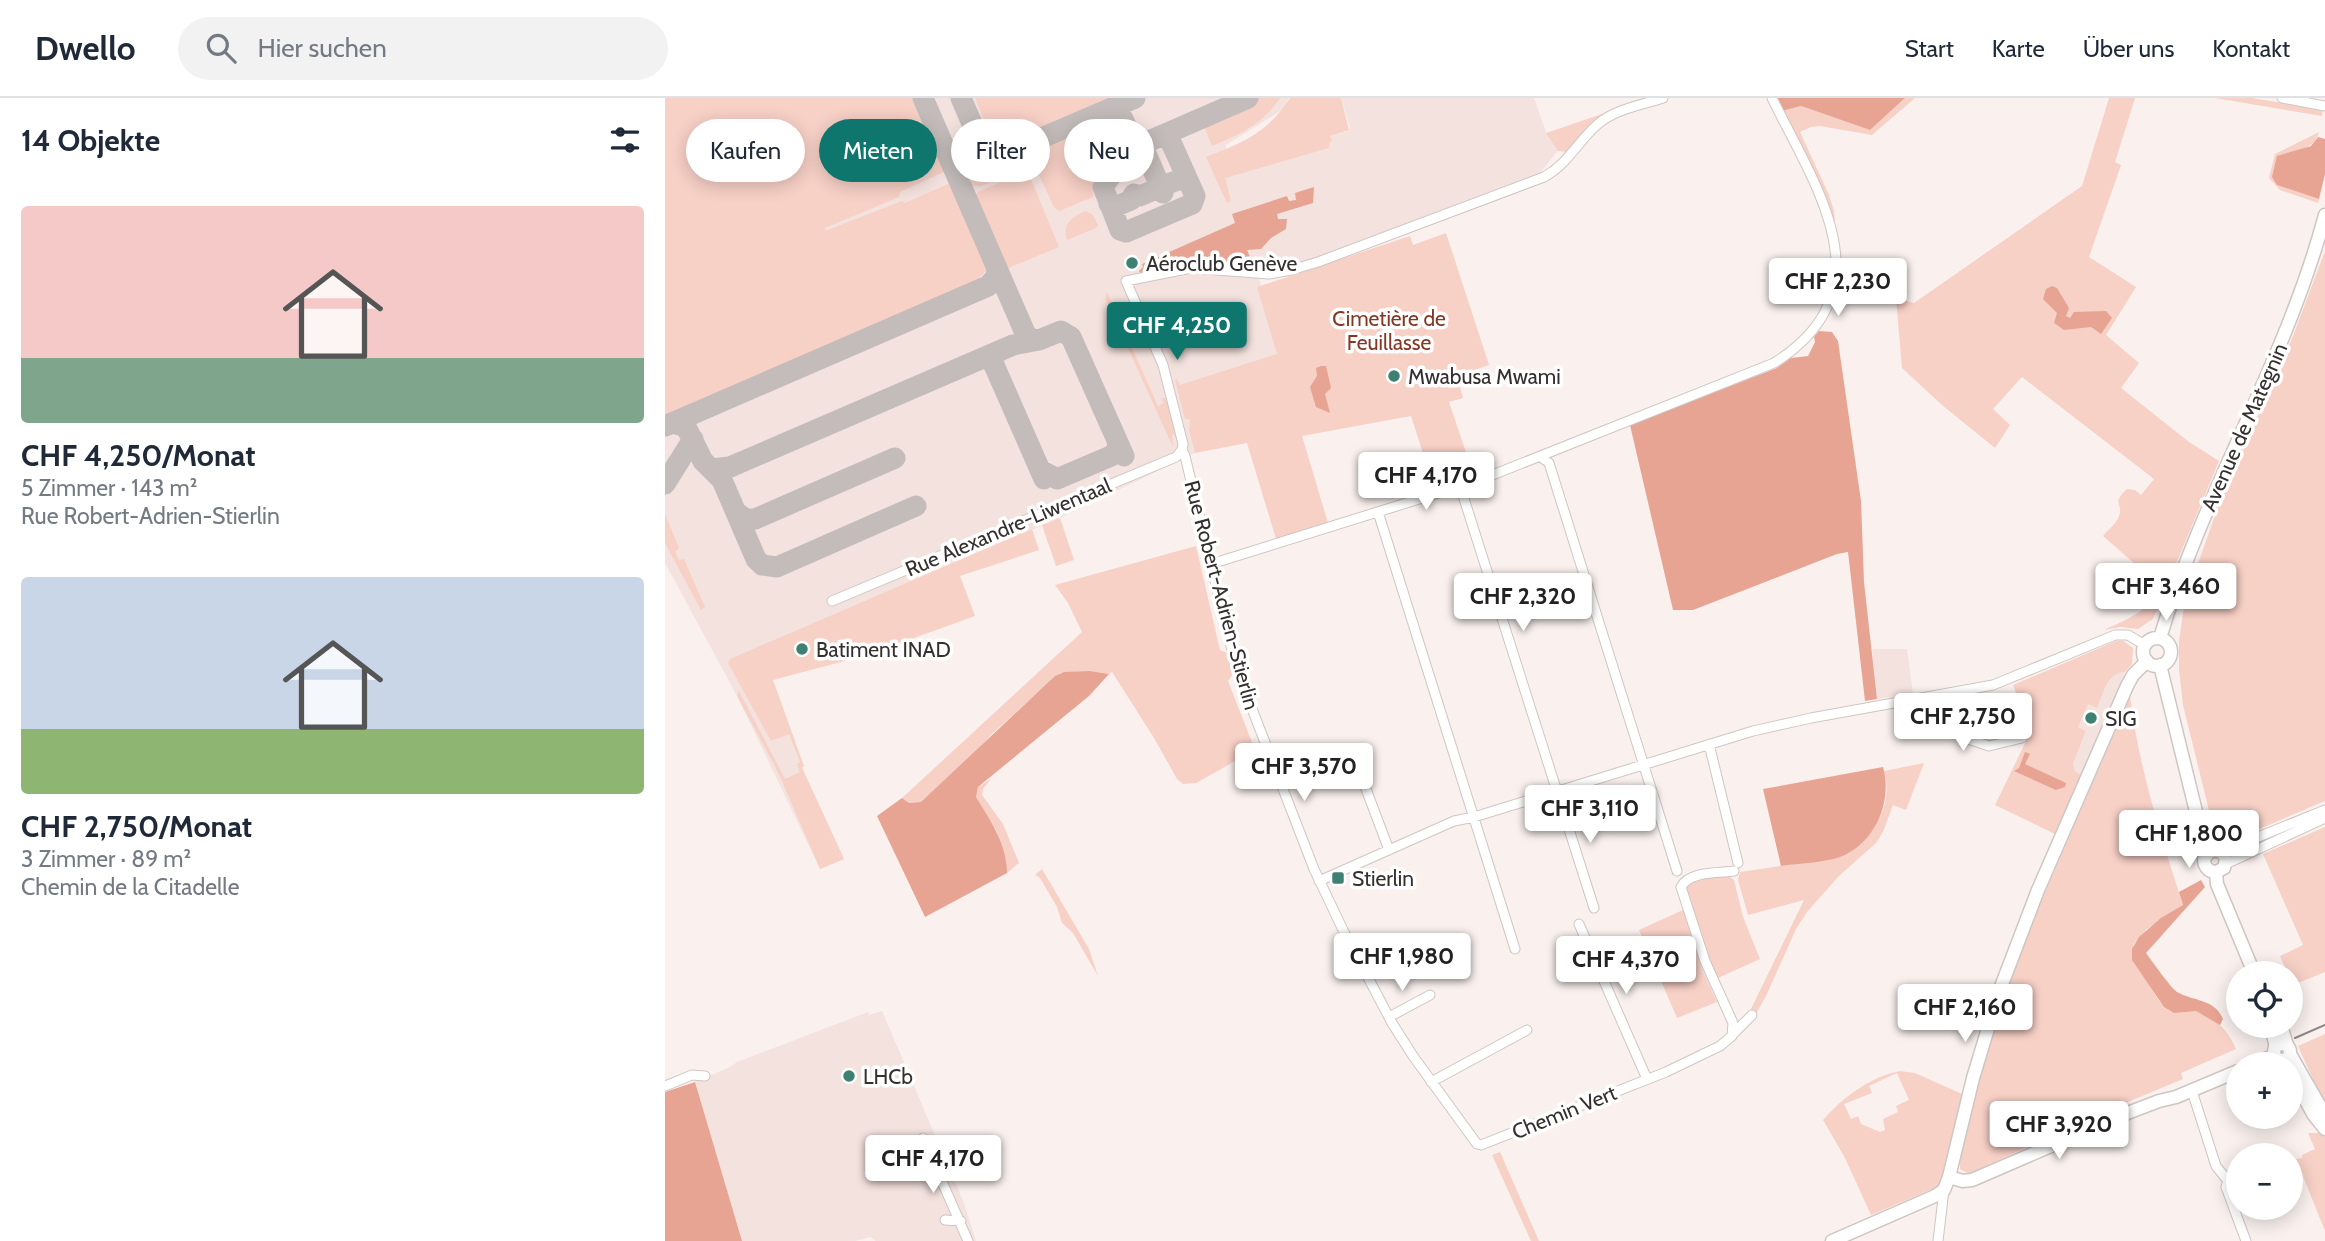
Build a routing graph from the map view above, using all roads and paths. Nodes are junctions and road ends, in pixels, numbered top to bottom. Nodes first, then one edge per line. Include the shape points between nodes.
1 (1663, 98) edge
2 (1772, 98) edge
3 (2282, 98) edge
4 (2325, 106) edge
5 (2325, 215) edge
6 (1182, 450) junction
7 (1541, 457) junction
8 (1460, 486) junction
9 (1378, 512) junction
10 (1211, 564) junction
11 (832, 601) dead end
12 (2160, 638) junction
13 (2145, 645) junction
14 (2147, 661) junction
15 (2160, 665) junction
16 (1950, 694) junction
17 (2022, 738) dead end
18 (1709, 744) junction
19 (1644, 764) junction
20 (1363, 781) dead end
21 (1557, 792) junction
22 (2325, 810) edge
23 (1474, 817) junction
24 (2325, 818) edge
25 (1389, 850) junction
26 (2218, 860) junction
27 (1677, 871) dead end
28 (1319, 881) junction
29 (1594, 908) dead end
30 (1579, 924) dead end
31 (1515, 949) dead end
32 (2249, 961) edge
33 (1430, 995) dead end
34 (1752, 1015) dead end
35 (1389, 1017) junction
36 (1527, 1030) dead end
37 (1733, 1034) junction
38 (705, 1076) dead end
39 (2226, 1076) edge
40 (1647, 1079) junction
41 (1431, 1082) junction
42 (2303, 1084) edge
43 (665, 1086) edge
44 (2192, 1091) junction
45 (2303, 1095) edge
46 (2325, 1115) edge
47 (2325, 1129) edge
48 (923, 1138) dead end
49 (1481, 1145) joint
50 (1949, 1177) junction
51 (1944, 1190) junction
52 (945, 1220) dead end
53 (961, 1221) junction
54 (968, 1241) edge
55 (1832, 1241) edge
56 (1938, 1241) edge
57 (2246, 1241) edge

1 - 6 street, Rue Robert-Adrien-Stierlin via 1603,120 1569,159 1544,177 1318,262 1269,274 1191,268 1126,281 1163,365
2 - 7 street via 1823,202 1835,248 1834,286 1817,326 1775,363
3 - 4 street
5 - 12 main road, Avenue de Mategnin via 2294,313 2190,552
6 - 10 street, Rue Robert-Adrien-Stierlin
6 - 11 street, Rue Alexandre-Liwentaal via 1178,456
7 - 8 street
7 - 19 street via 1549,463
8 - 9 street
8 - 21 street
9 - 10 street
9 - 23 street
10 - 28 street, Rue Robert-Adrien-Stierlin via 1242,683
12 - 13 main road
12 - 15 main road via 2171,650
13 - 14 main road
13 - 16 street via 2128,635 2115,635 2000,683
14 - 15 main road
14 - 50 main road via 2127,686 2020,935 1973,1078
15 - 26 main road via 2202,836
16 - 17 street via 1968,739 1989,746
16 - 18 street via 1798,720
18 - 19 street
18 - 37 street via 1736,867 1690,877 1681,887 1705,961 1733,1023
19 - 21 street
19 - 27 street
20 - 25 street
21 - 23 street
21 - 29 street
22 - 26 street
23 - 25 street via 1454,821
23 - 31 street
24 - 26 street
25 - 28 street
26 - 32 main road via 2217,884
28 - 35 street, Rue Robert-Adrien-Stierlin
30 - 40 street
33 - 35 street
34 - 37 street, Chemin Vert
35 - 41 street, Rue Robert-Adrien-Stierlin
36 - 41 street
37 - 40 street, Chemin Vert via 1720,1046
38 - 43 street via 692,1075
39 - 44 main road
40 - 49 street, Chemin Vert
41 - 49 street, Rue Robert-Adrien-Stierlin
42 - 46 main road
44 - 50 main road via 1972,1180
44 - 57 street
45 - 47 main road
48 - 53 street
50 - 51 main road
51 - 55 main road
51 - 56 street
52 - 53 street
53 - 54 street

